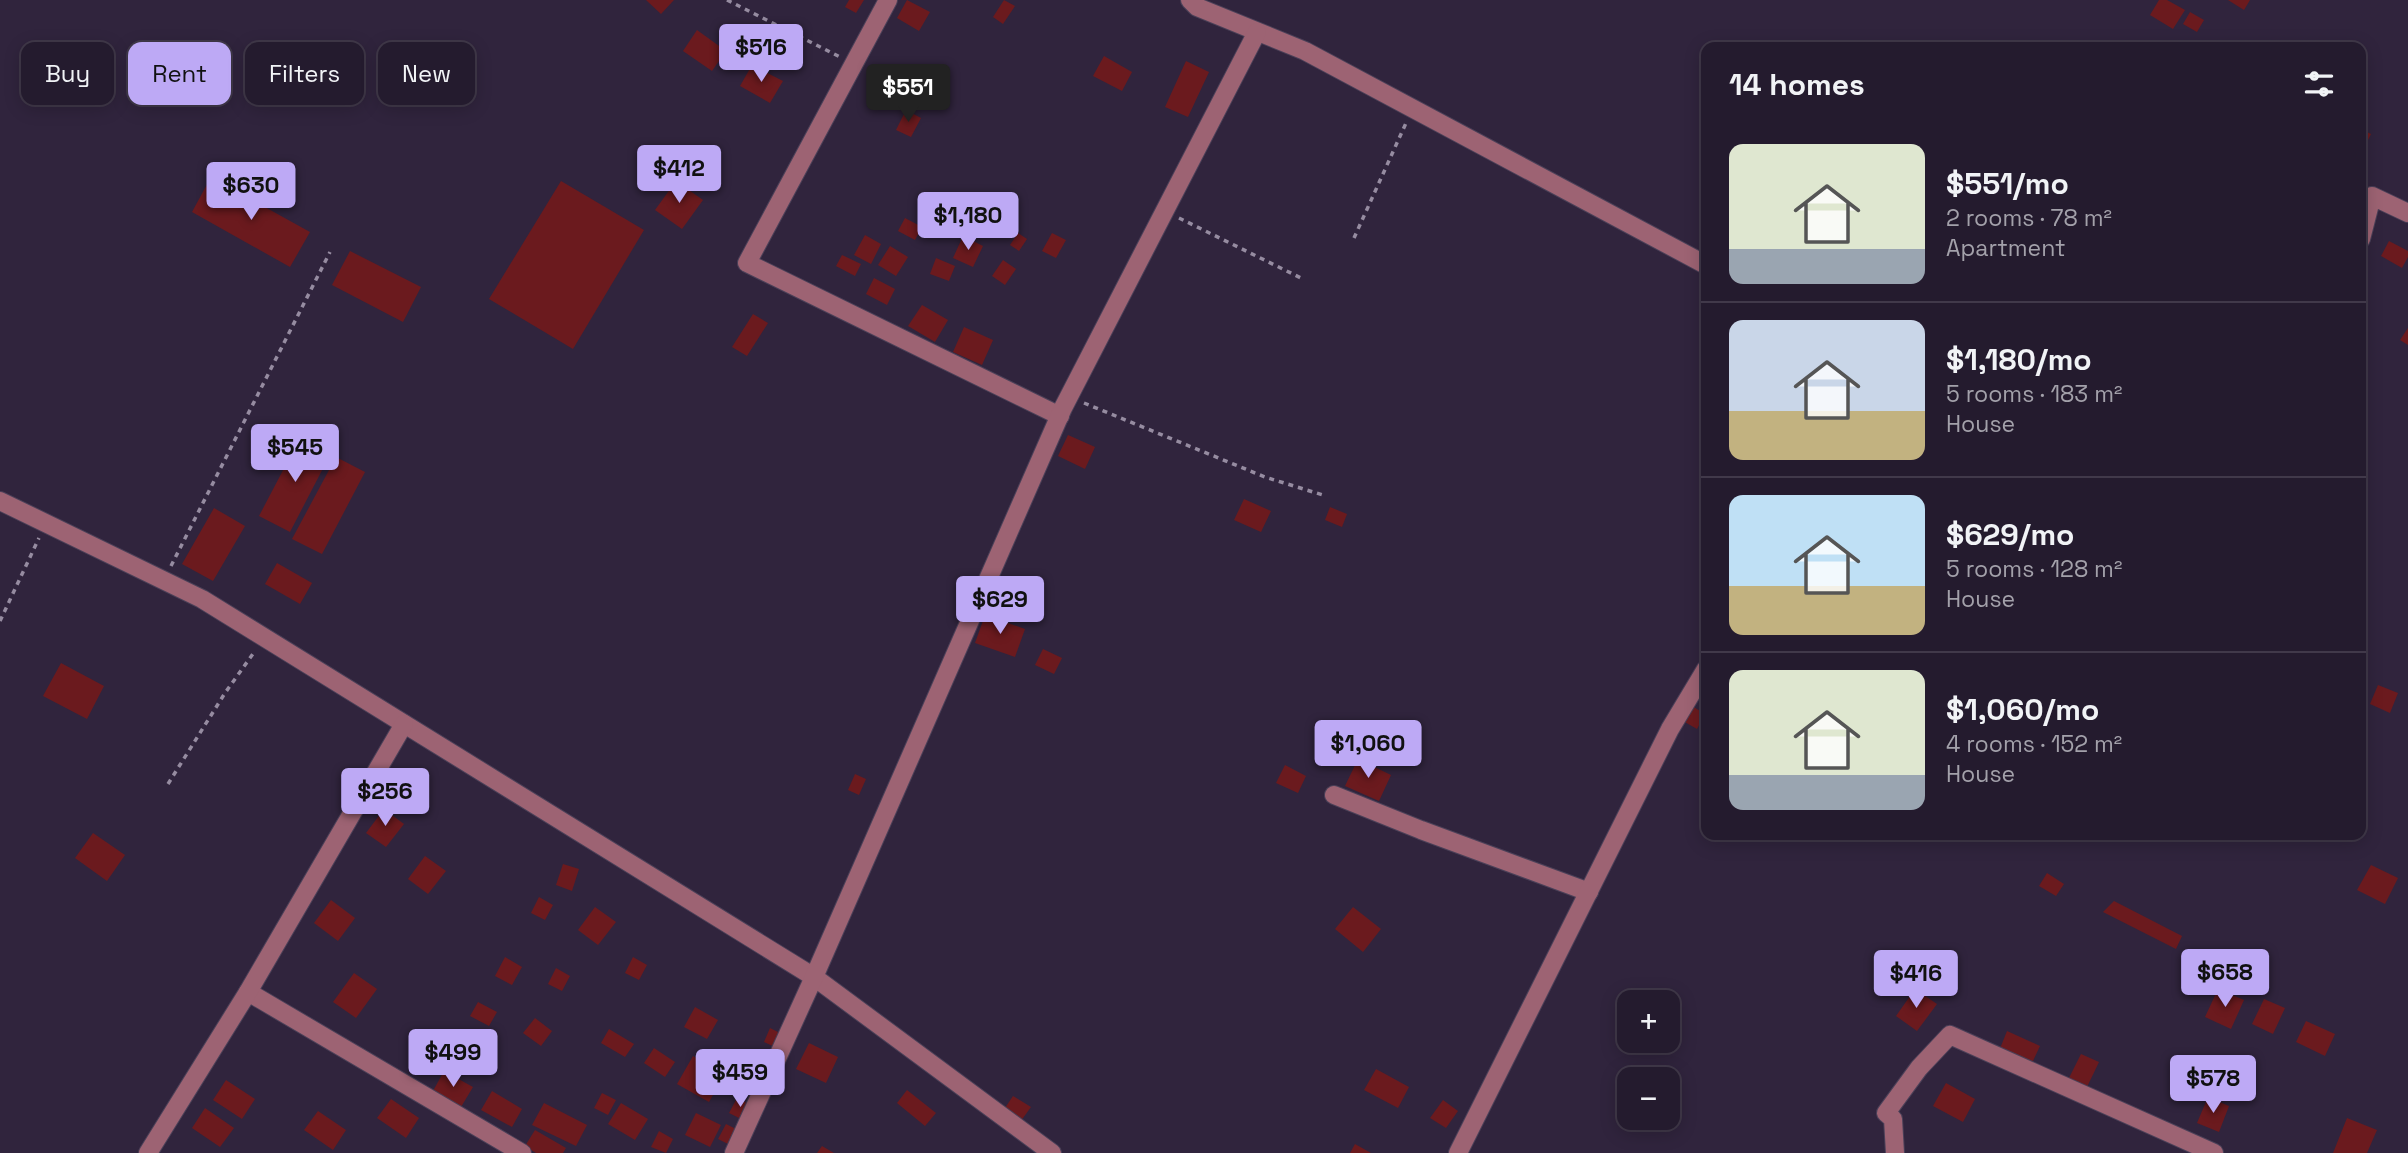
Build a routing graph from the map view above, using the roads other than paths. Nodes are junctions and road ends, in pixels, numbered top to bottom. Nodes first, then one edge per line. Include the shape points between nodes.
1 (888, 0) edge
2 (1190, 0) edge
3 (1257, 32) junction
4 (2408, 213) edge
5 (2366, 219) edge
6 (1701, 262) edge
7 (1060, 416) junction
8 (0, 501) edge
9 (1701, 677) edge
10 (404, 724) junction
11 (1334, 794) dead end
12 (1589, 892) junction
13 (814, 977) junction
14 (248, 992) junction
15 (148, 1153) edge
16 (522, 1153) edge
17 (734, 1153) edge
18 (1052, 1153) edge
19 (1458, 1153) edge
20 (1895, 1153) edge
21 (2214, 1153) edge

1 - 7 street via 747,263
2 - 3 street via 1197,8
3 - 6 street via 1305,51
3 - 7 street
4 - 5 street via 2372,196
7 - 13 street
8 - 10 street via 202,599
9 - 12 street via 1670,729
10 - 13 street
10 - 14 street
11 - 12 street
12 - 19 street
13 - 17 street
13 - 18 street
14 - 15 street
14 - 16 street
20 - 21 street via 1893,1119 1886,1113 1950,1035

